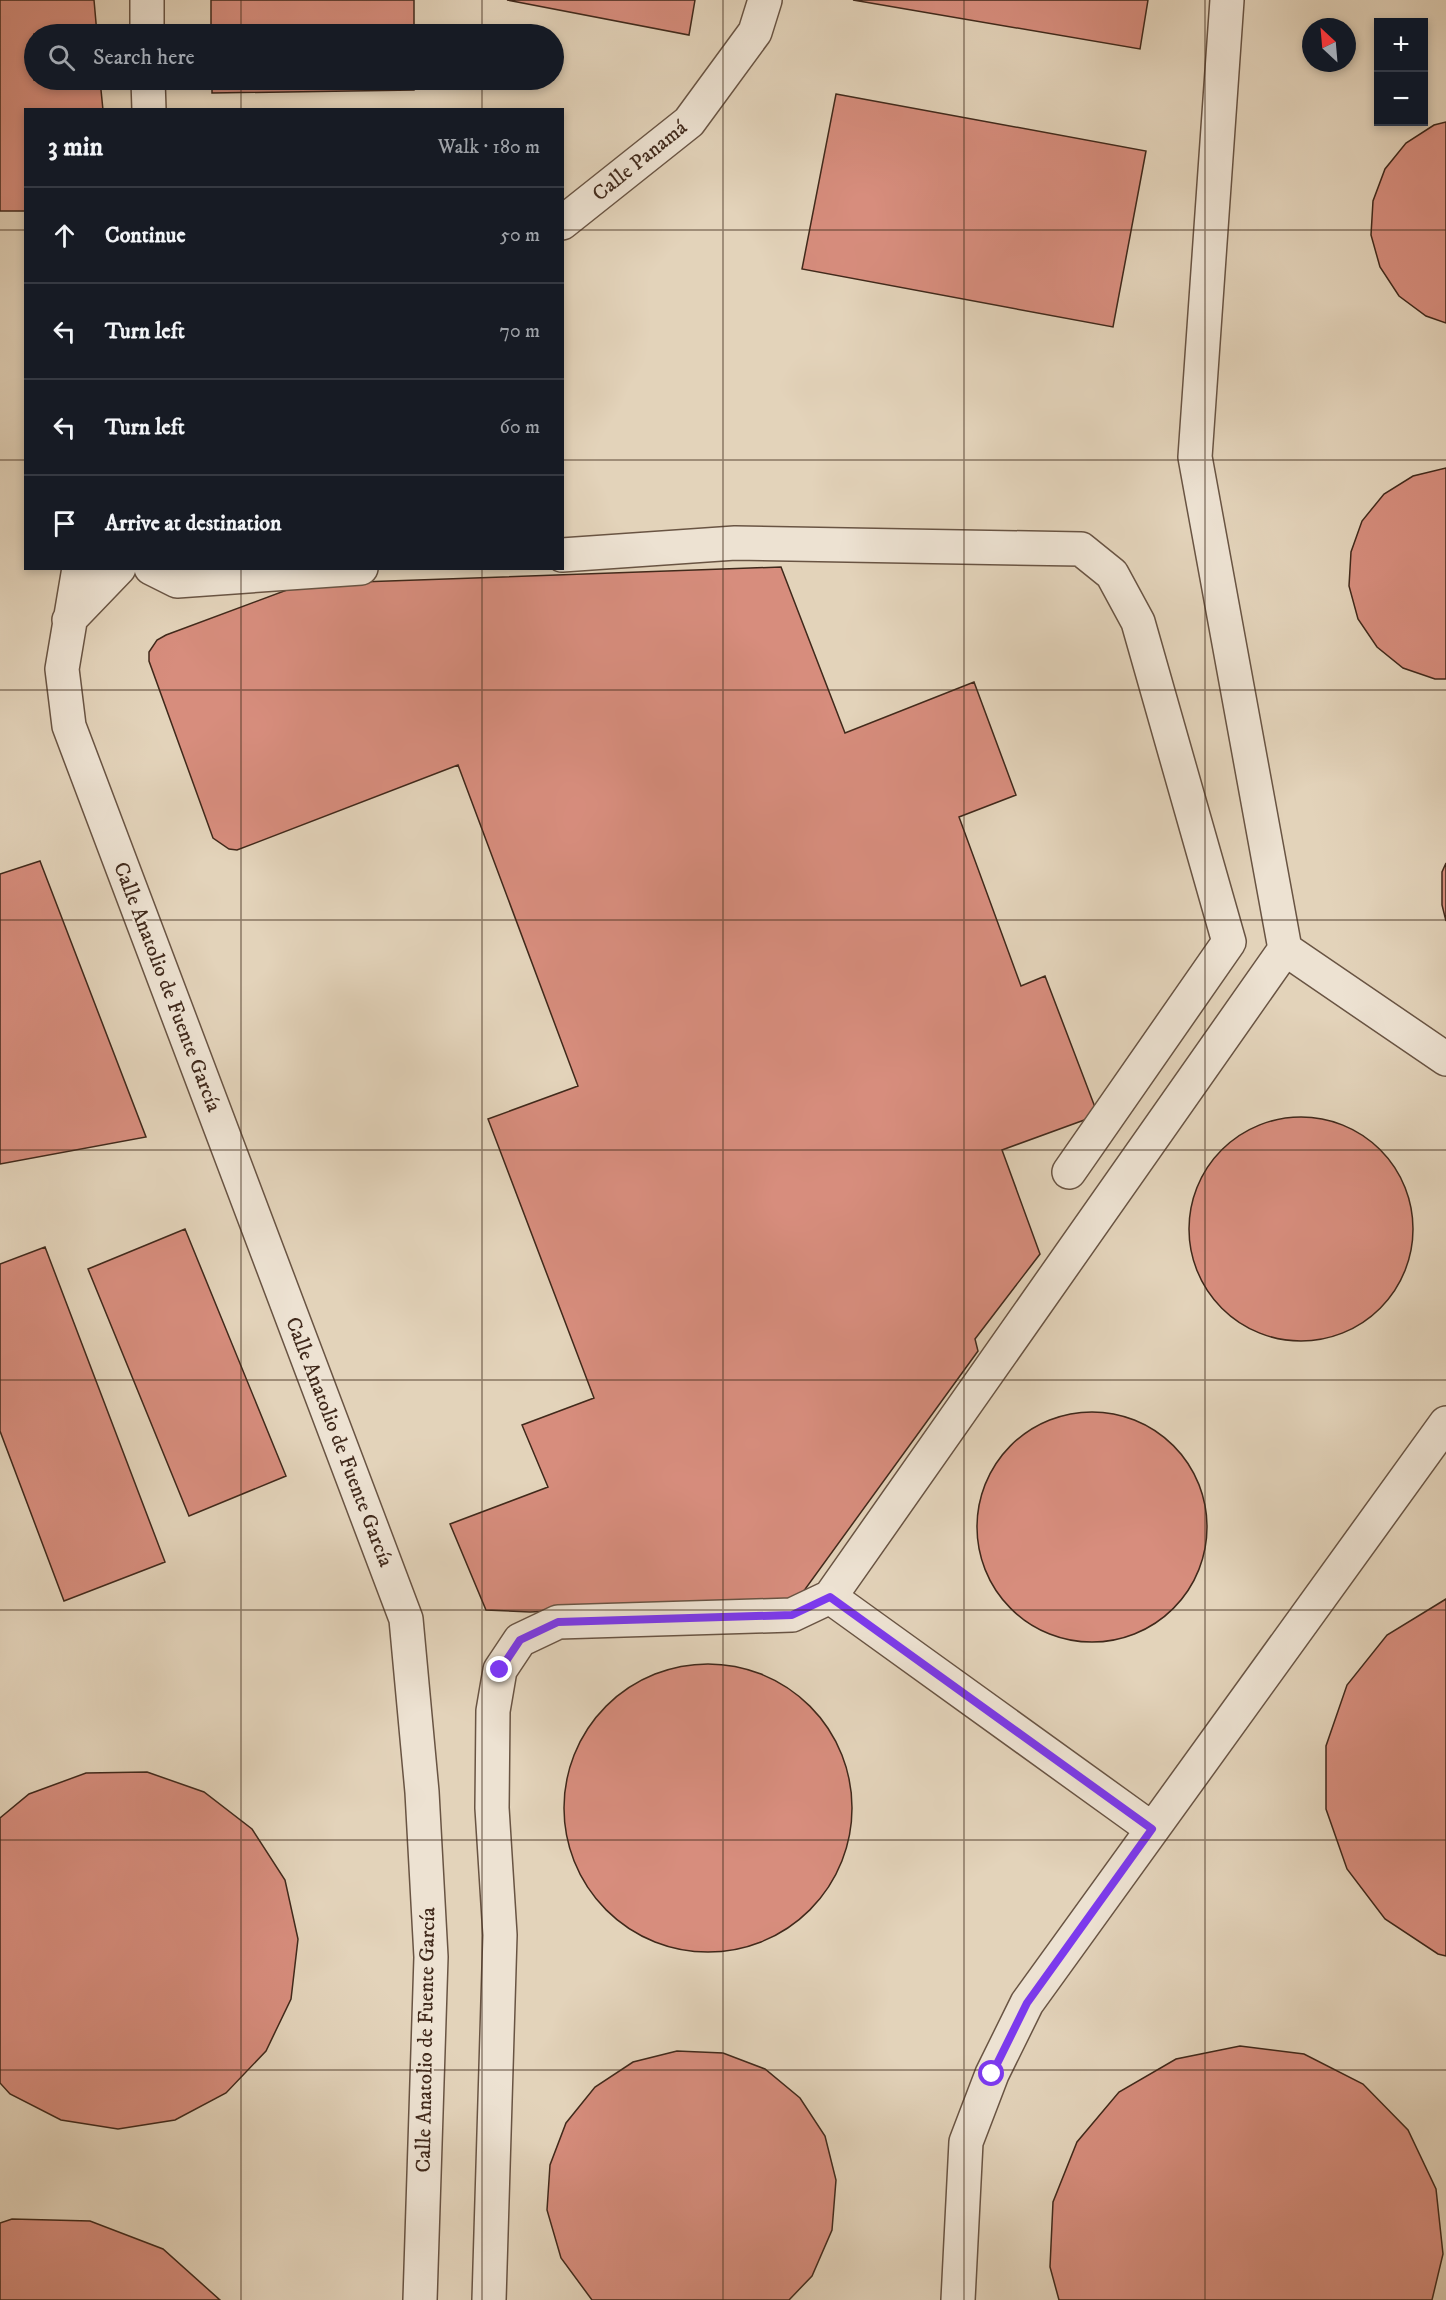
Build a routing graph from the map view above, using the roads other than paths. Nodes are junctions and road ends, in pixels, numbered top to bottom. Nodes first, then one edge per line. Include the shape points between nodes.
1 (147, 0) edge
2 (765, 0) edge
3 (1227, 0) edge
4 (147, 24) edge
5 (148, 90) edge
6 (149, 108) edge
7 (564, 221) edge
8 (564, 555) edge
9 (79, 570) edge
10 (117, 570) edge
11 (155, 570) edge
12 (333, 570) edge
13 (69, 620) junction
14 (1285, 950) junction
15 (1446, 1059) edge
16 (1069, 1172) dead end
17 (1446, 1423) edge
18 (830, 1597) junction
19 (1152, 1829) junction
20 (420, 2300) edge
21 (489, 2300) edge
22 (958, 2300) edge

1 - 4 street
2 - 7 street, Calle Panamá via 755,32 689,122
3 - 14 street via 1195,457
5 - 6 street
8 - 16 street via 735,543 1081,549 1112,574 1138,622 1229,942
9 - 13 street, Calle Anatolio de Fuente García
10 - 13 street
11 - 12 street via 177,581
13 - 20 street, Calle Anatolio de Fuente García via 62,669 69,726 406,1619 422,1792 431,1957
14 - 15 street
14 - 18 street
17 - 19 street
18 - 19 street
18 - 21 street via 792,1615 558,1622 520,1640 500,1670 493,1711 492,1808 500,1935
19 - 22 street via 1027,2003 992,2074 966,2142

